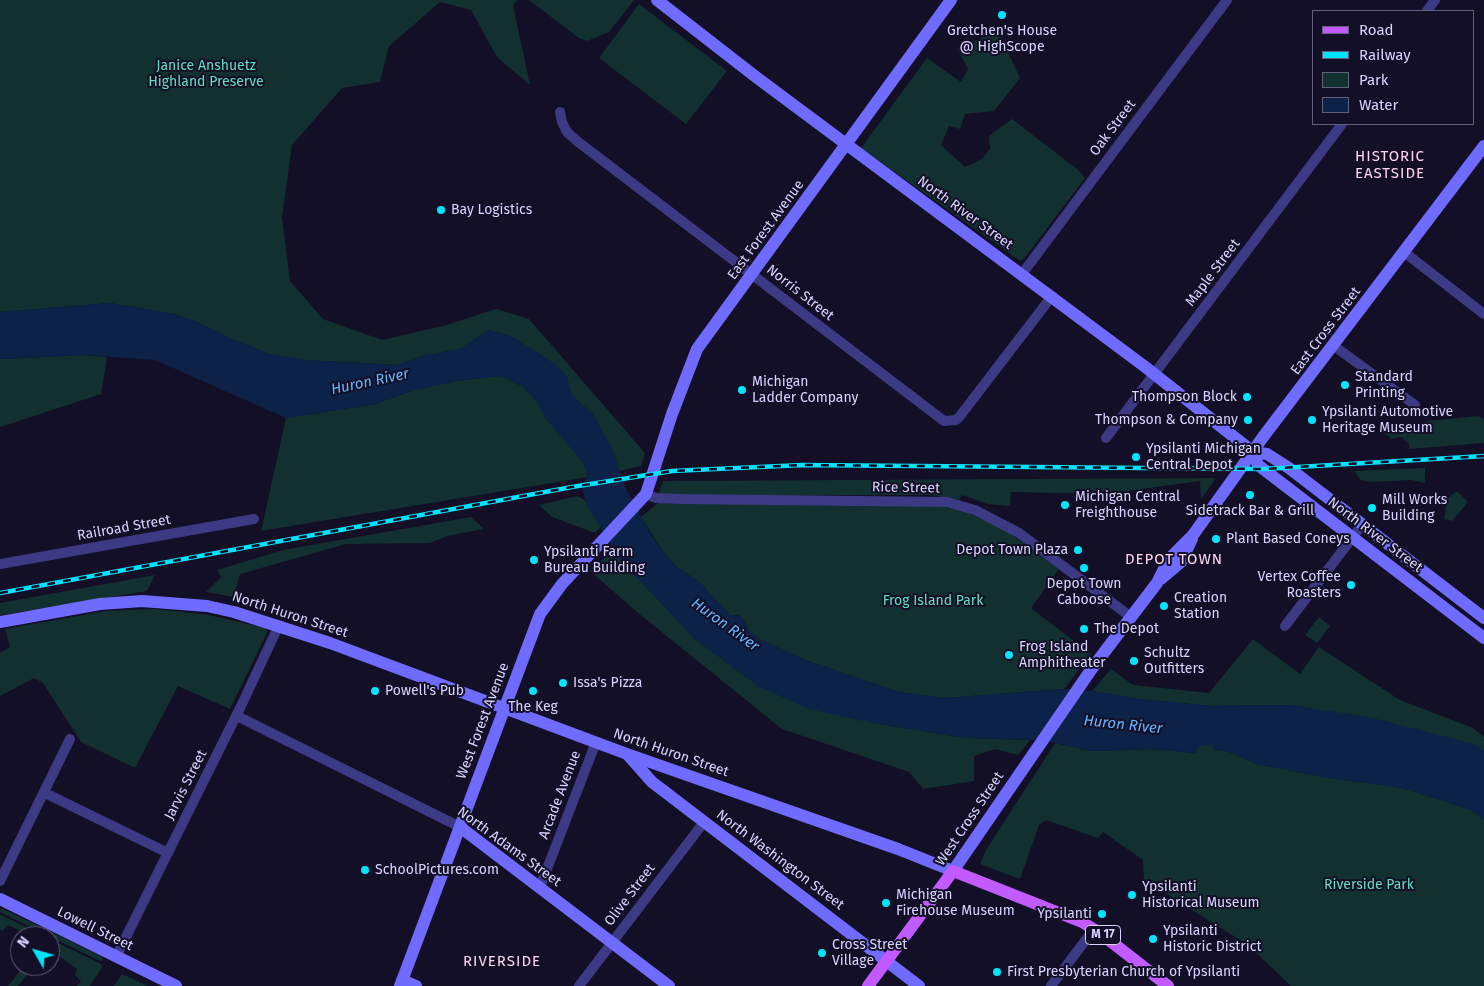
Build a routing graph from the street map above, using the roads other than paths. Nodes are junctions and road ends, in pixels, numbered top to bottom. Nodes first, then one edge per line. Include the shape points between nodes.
1 (657, 0) edge
2 (951, 0) edge
3 (1227, 0) edge
4 (560, 112) dead end
5 (1341, 125) edge
6 (847, 144) junction
7 (1484, 146) edge
8 (1404, 252) junction
9 (752, 274) junction
10 (1022, 274) junction
11 (1052, 296) junction
12 (1484, 314) edge
13 (1334, 346) junction
14 (1154, 373) junction
15 (1415, 405) dead end
16 (1106, 438) dead end
17 (1253, 452) junction
18 (645, 496) junction
19 (254, 519) dead end
20 (1362, 525) junction
21 (1353, 538) junction
22 (0, 564) edge
23 (1131, 617) junction
24 (1484, 618) edge
25 (0, 622) edge
26 (279, 625) junction
27 (1286, 626) dead end
28 (1484, 638) edge
29 (1093, 667) joint
30 (504, 708) junction
31 (237, 716) junction
32 (70, 739) dead end
33 (596, 742) junction
34 (627, 754) junction
35 (45, 793) junction
36 (704, 822) junction
37 (460, 827) junction
38 (168, 853) junction
39 (953, 871) junction
40 (0, 881) edge
41 (540, 887) junction
42 (0, 899) edge
43 (1094, 929) junction
44 (612, 942) junction
45 (116, 957) junction
46 (887, 961) junction
47 (401, 983) edge
48 (176, 986) edge
49 (416, 986) edge
50 (579, 986) edge
51 (669, 986) edge
52 (868, 986) edge
53 (919, 986) edge
54 (1051, 986) edge
55 (1168, 986) edge

1 - 6 street, North River Street
2 - 6 street, East Forest Avenue
3 - 10 street, Oak Street
4 - 9 street, Norris Street via 567,132 577,141
5 - 14 street, Maple Street
6 - 9 street, East Forest Avenue
6 - 10 street, North River Street
7 - 8 street, East Cross Street
8 - 12 street
8 - 13 street, East Cross Street
9 - 11 street, Norris Street via 937,417 950,422 960,416
9 - 18 street, East Forest Avenue via 691,360
10 - 11 street, North River Street
11 - 14 street, North River Street
13 - 15 street
13 - 17 street, East Cross Street
14 - 16 street, Maple Street
14 - 17 street, North River Street
17 - 20 street, North River Street via 1267,454
17 - 21 street, North River Street via 1258,465
17 - 23 street, East Cross Street via 1193,535 1181,562 1157,583
18 - 23 street, Rice Street via 947,502 975,510 1019,533
18 - 30 street, West Forest Avenue via 560,586 540,614
19 - 22 street, Railroad Street
20 - 21 street
20 - 24 street, North River Street
21 - 27 street
21 - 28 street, North River Street
23 - 29 street, East Cross Street
25 - 26 street, North Huron Street via 87,606 142,601 207,606
26 - 30 street, North Huron Street
26 - 31 street, Jarvis Street
29 - 39 street, West Cross Street
30 - 33 street, North Huron Street
30 - 37 street, West Forest Avenue
31 - 37 street, North Adams Street
31 - 38 street, Jarvis Street
32 - 35 street
33 - 34 street, North Huron Street
33 - 41 street, Arcade Avenue
34 - 36 street, North Washington Street via 652,782
34 - 39 street, North Huron Street
35 - 38 street
35 - 40 street
36 - 44 street, Olive Street
36 - 46 street, North Washington Street
37 - 41 street, North Adams Street
37 - 47 street, West Forest Avenue
38 - 45 street, Jarvis Street
39 - 43 main road, North Huron Street / M 17
39 - 46 main road, West Cross Street
41 - 44 street, North Adams Street
42 - 45 street, Lowell Street
43 - 54 street
43 - 55 main road, North Huron Street / M 17
44 - 50 street, Olive Street
44 - 51 street, North Adams Street
45 - 48 street, Lowell Street
46 - 52 main road, West Cross Street
46 - 53 street, North Washington Street
47 - 49 street

